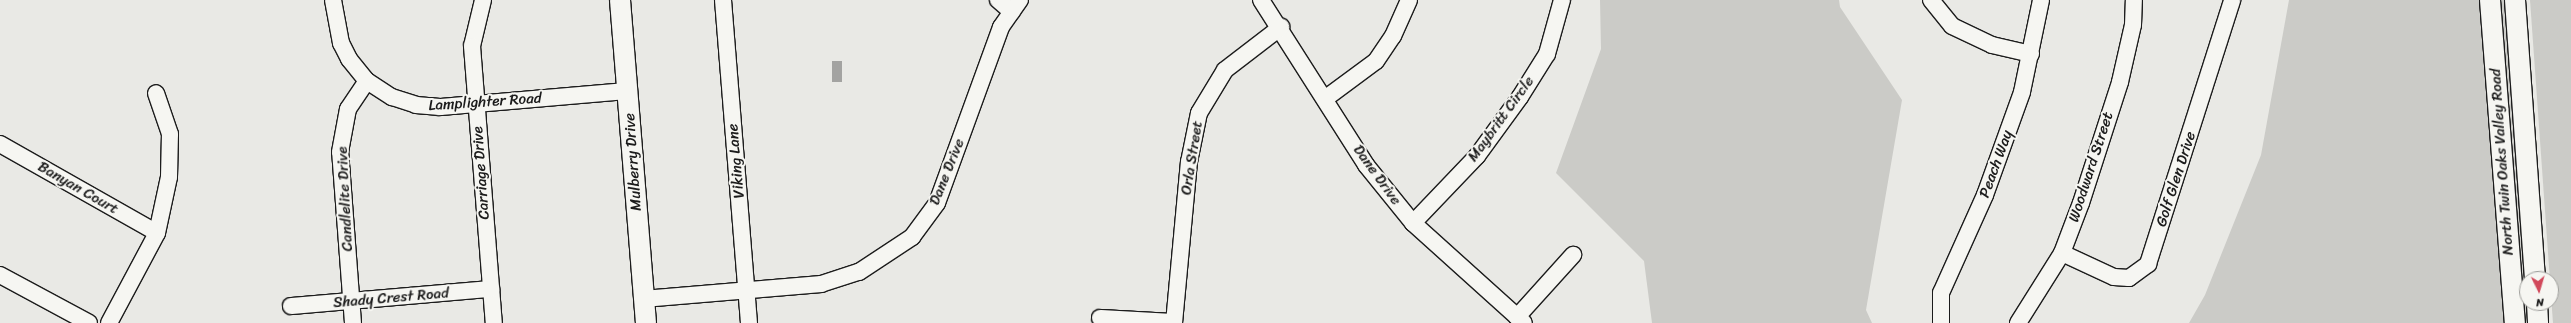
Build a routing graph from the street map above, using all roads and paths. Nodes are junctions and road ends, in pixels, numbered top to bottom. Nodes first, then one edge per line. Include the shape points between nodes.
1 (333, 0) edge
2 (483, 0) edge
3 (620, 0) edge
4 (723, 0) edge
5 (998, 0) edge
6 (1261, 0) edge
7 (1409, 0) edge
8 (1562, 0) edge
9 (1931, 0) edge
10 (2041, 0) edge
11 (2134, 0) edge
12 (2232, 0) edge
13 (2490, 0) edge
14 (2515, 0) edge
15 (1016, 6) edge
16 (1281, 27) junction
17 (2031, 54) junction
18 (367, 81) junction
19 (627, 91) junction
20 (156, 93) dead end
21 (1326, 98) junction
22 (476, 104) junction
23 (0, 144) edge
24 (1413, 223) junction
25 (157, 233) junction
26 (2062, 253) junction
27 (1572, 254) dead end
28 (2534, 271) edge
29 (0, 275) edge
30 (491, 289) junction
31 (747, 289) junction
32 (643, 299) junction
33 (351, 301) junction
34 (292, 306) dead end
35 (2537, 311) edge
36 (1100, 318) dead end
37 (1521, 320) edge
38 (89, 323) edge
39 (109, 323) edge
40 (353, 323) edge
41 (494, 323) edge
42 (646, 323) edge
43 (749, 323) edge
44 (1174, 323) edge
45 (1941, 323) edge
46 (2018, 323) edge
47 (2514, 323) edge
48 (2538, 323) edge

1 - 18 street, Lamplighter Road via 341,43
2 - 22 street, Carriage Drive via 472,46
3 - 19 main road, Mulberry Drive
4 - 31 street, Viking Lane
5 - 15 street
6 - 16 street, Dane Drive
7 - 21 street via 1393,36 1376,61
8 - 24 street, Maybritt Circle via 1547,54 1520,96 1477,156
9 - 17 street via 1952,26 1992,44
10 - 17 street, Peach Way
11 - 26 street, Woodward Street via 2133,25 2120,82
12 - 26 street, Golf Glen Drive via 2148,264 2129,278 2114,277
13 - 47 main road, North Twin Oaks Valley Road
14 - 28 main road, North Twin Oaks Valley Road
15 - 31 street, Dane Drive via 1001,27 937,204 912,237 859,272 820,284
16 - 21 street, Dane Drive
16 - 44 street, Orla Street via 1225,70 1199,113 1189,162
17 - 45 street, Peach Way via 1985,195 1941,293
18 - 22 street, Lamplighter Road via 392,97 416,106
18 - 33 street, Candlelite Drive via 348,109 340,152
19 - 22 street, Lamplighter Road
19 - 32 main road, Mulberry Drive
20 - 25 street via 170,134 169,177
21 - 24 street, Dane Drive via 1366,165
22 - 30 street, Carriage Drive
23 - 25 street, Banyan Court
24 - 37 street, Dane Drive
25 - 39 street
26 - 46 street, Woodward Street
27 - 37 street
29 - 38 street
30 - 33 street, Shady Crest Road
30 - 41 street, Carriage Drive
31 - 32 street, Dane Drive
31 - 43 street, Viking Lane
32 - 42 main road, Mulberry Drive
33 - 34 street, Shady Crest Road
33 - 40 street, Candlelite Drive
35 - 48 main road
36 - 44 street

